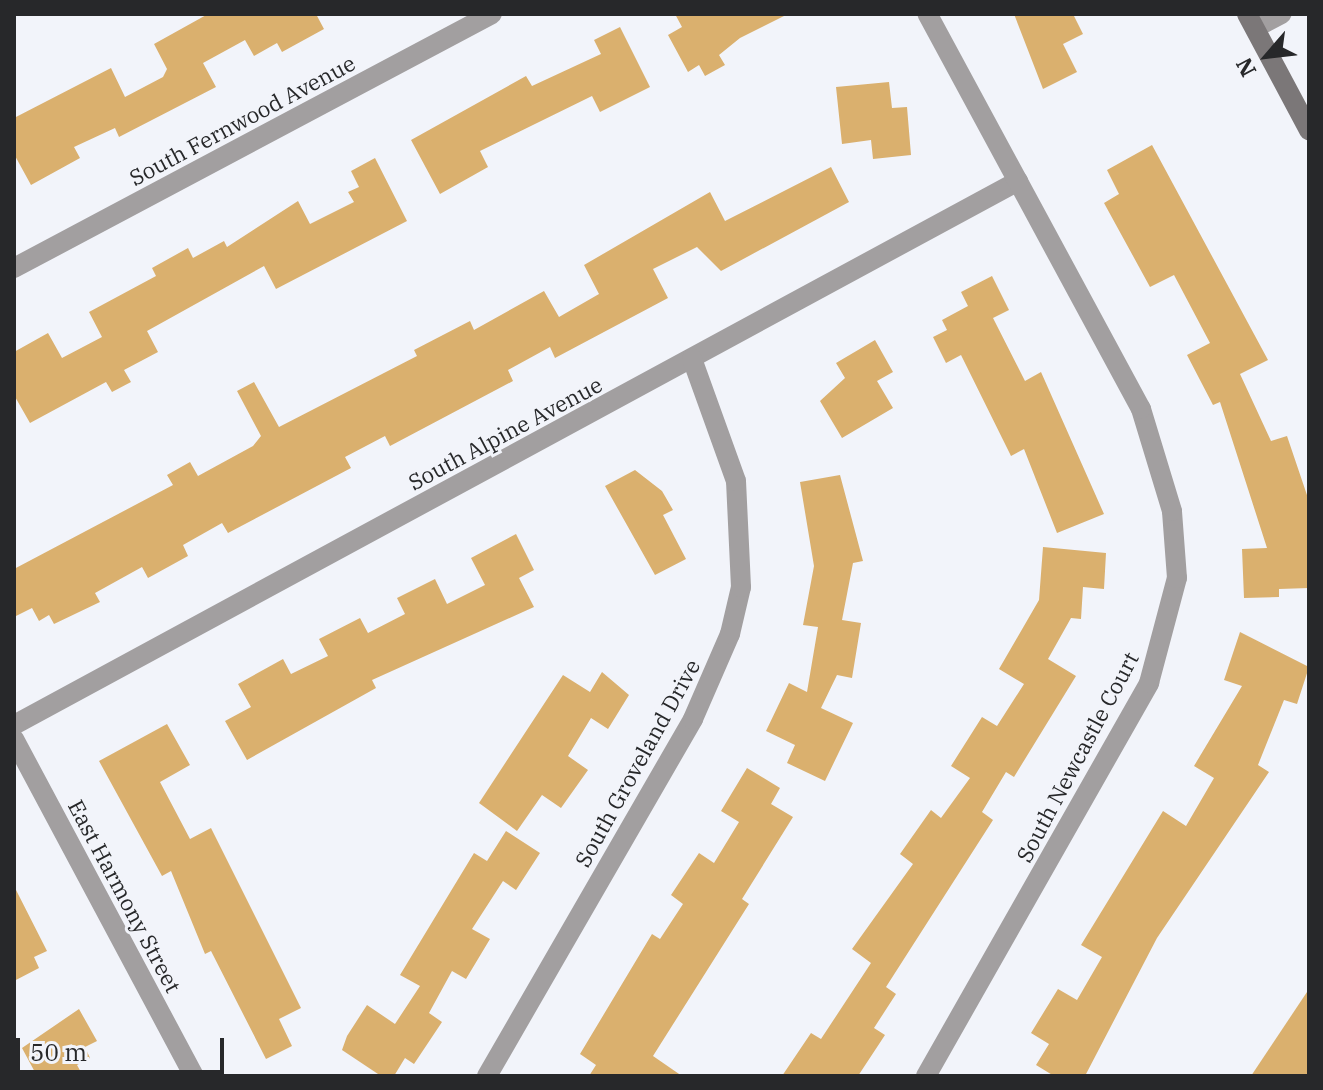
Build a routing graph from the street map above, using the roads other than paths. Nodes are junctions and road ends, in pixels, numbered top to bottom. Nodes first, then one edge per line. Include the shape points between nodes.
1 (492, 14) edge
2 (927, 14) edge
3 (1281, 14) edge
4 (1251, 21) edge
5 (1309, 130) edge
6 (1018, 181) junction
7 (14, 268) edge
8 (692, 359) junction
9 (14, 725) edge
10 (14, 739) edge
11 (194, 1076) edge
12 (487, 1076) edge
13 (926, 1076) edge

1 - 7 street, South Fernwood Avenue
2 - 6 street, South Newcastle Court
3 - 4 street
4 - 5 main road
6 - 8 street, South Alpine Avenue
6 - 13 street, South Newcastle Court via 1141,409 1172,511 1177,578 1149,683
8 - 9 street, South Alpine Avenue
8 - 12 street, South Groveland Drive via 736,481 741,587 730,634 693,719
10 - 11 street, East Harmony Street

